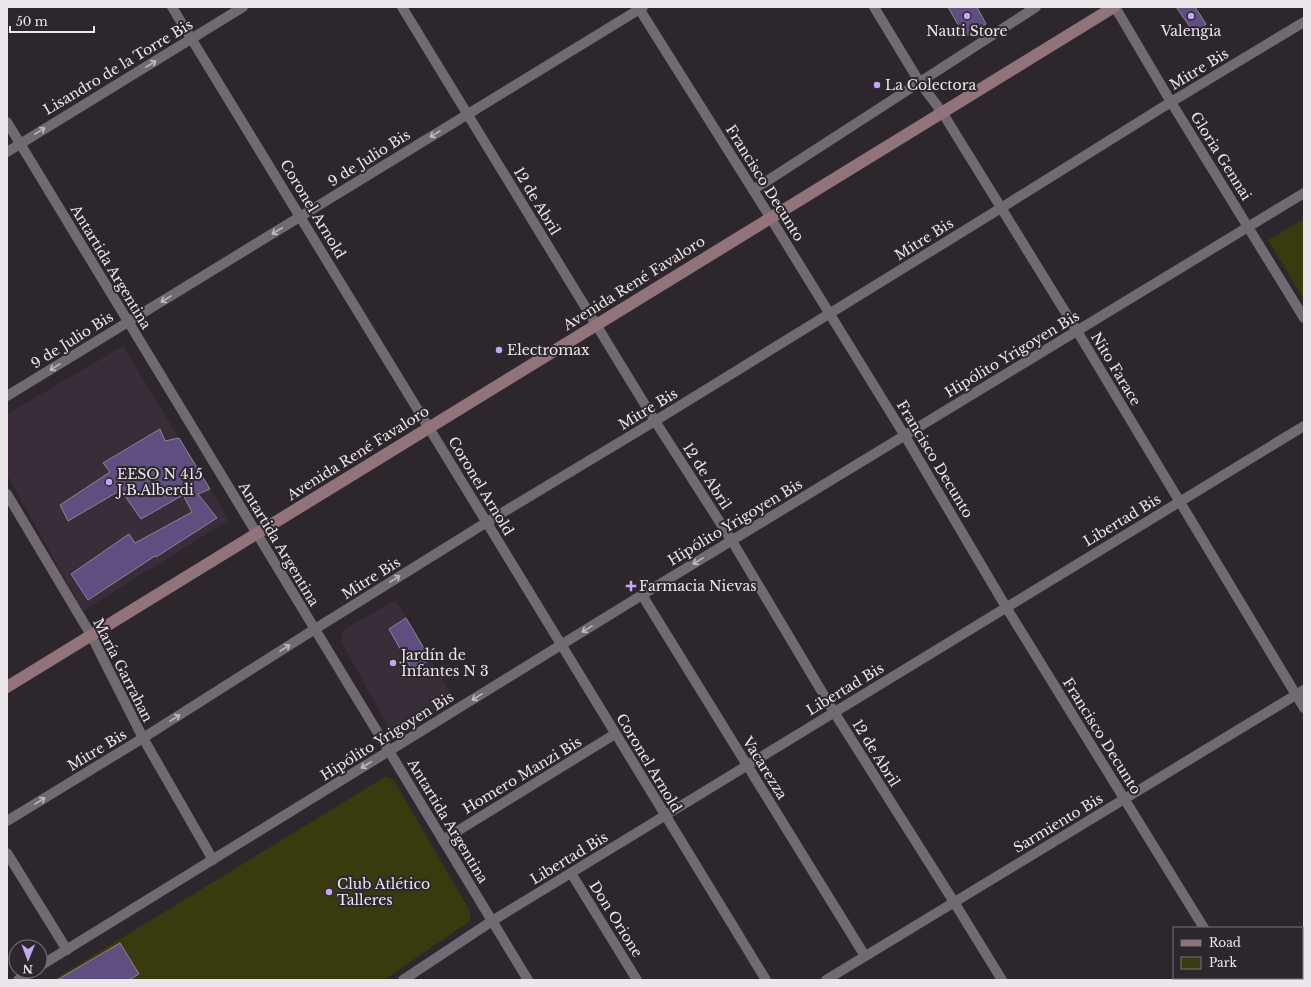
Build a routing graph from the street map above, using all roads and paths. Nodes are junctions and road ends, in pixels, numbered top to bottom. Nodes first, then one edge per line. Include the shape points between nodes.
1 (172, 7) edge
2 (243, 7) edge
3 (402, 7) edge
4 (874, 7) edge
5 (1036, 7) edge
6 (1115, 7) edge
7 (640, 8) edge
8 (1304, 22) edge
9 (192, 38) junction
10 (920, 83) junction
11 (1171, 102) junction
12 (942, 112) junction
13 (468, 114) junction
14 (7, 122) edge
15 (20, 144) junction
16 (7, 152) edge
17 (753, 190) junction
18 (1304, 193) edge
19 (1001, 208) junction
20 (301, 216) junction
21 (770, 217) junction
22 (1249, 227) junction
23 (830, 313) junction
24 (1304, 318) edge
25 (128, 322) junction
26 (595, 324) junction
27 (1077, 331) junction
28 (7, 396) edge
29 (655, 421) junction
30 (1304, 426) edge
31 (429, 427) junction
32 (905, 436) junction
33 (7, 494) edge
34 (1180, 502) junction
35 (487, 522) junction
36 (256, 533) junction
37 (732, 541) junction
38 (642, 595) junction
39 (1006, 607) junction
40 (315, 629) junction
41 (91, 635) junction
42 (561, 645) junction
43 (7, 687) edge
44 (1300, 692) edge
45 (1304, 708) edge
46 (834, 712) junction
47 (615, 734) junction
48 (143, 738) junction
49 (389, 751) junction
50 (747, 766) junction
51 (1125, 799) junction
52 (665, 816) junction
53 (7, 821) edge
54 (443, 840) junction
55 (7, 853) edge
56 (213, 860) junction
57 (571, 873) junction
58 (954, 902) junction
59 (492, 921) junction
60 (1203, 927) edge
61 (67, 950) junction
62 (865, 956) junction
63 (48, 961) edge
64 (406, 979) edge
65 (528, 980) edge
66 (638, 980) edge
67 (766, 980) edge
68 (826, 980) edge
69 (1002, 980) edge

1 - 9 street, Coronel Arnold
2 - 9 street, Lisandro de la Torre Bis
3 - 13 street, 12 de Abril
4 - 10 street, Nito Farace
5 - 10 street
6 - 11 street, Gloria Gennai
6 - 12 main road, Avenida René Favaloro
7 - 13 street, 9 de Julio Bis
7 - 17 street, Francisco Decunto
8 - 11 street, Mitre Bis
15 -> 9 street, Lisandro de la Torre Bis
9 - 20 street, Coronel Arnold
10 - 12 street, Nito Farace
10 - 17 street
11 - 19 street, Mitre Bis
11 - 22 street, Gloria Gennai
12 - 19 street, Nito Farace
12 - 21 main road, Avenida René Favaloro
13 -> 20 street, 9 de Julio Bis
13 - 26 street, 12 de Abril
14 - 15 street, Antartida Argentina
15 - 16 street, Lisandro de la Torre Bis
15 - 25 street, Antartida Argentina
17 - 21 street, Francisco Decunto
18 - 22 street, Hipólito Yrigoyen Bis
19 - 23 street, Mitre Bis
19 - 27 street, Nito Farace
20 -> 25 street, 9 de Julio Bis
20 - 31 street, Coronel Arnold
21 - 23 street, Francisco Decunto
21 - 26 main road, Avenida René Favaloro
22 - 24 street, Gloria Gennai
22 - 27 street, Hipólito Yrigoyen Bis
23 - 29 street, Mitre Bis
23 - 32 street, Francisco Decunto
25 -> 28 street, 9 de Julio Bis
25 - 36 street, Antartida Argentina
26 - 29 street, 12 de Abril
26 - 31 main road, Avenida René Favaloro
27 - 32 street, Hipólito Yrigoyen Bis
27 - 34 street, Nito Farace
29 - 35 street, Mitre Bis
29 - 37 street, 12 de Abril
30 - 34 street, Libertad Bis
31 - 35 street, Coronel Arnold
31 - 36 main road, Avenida René Favaloro
32 - 37 street, Hipólito Yrigoyen Bis
32 - 39 street, Francisco Decunto
33 - 41 street, María Garrahan
34 - 39 street, Libertad Bis
34 - 44 street, Nito Farace
40 -> 35 street, Mitre Bis
35 - 42 street, Coronel Arnold
36 - 40 street, Antartida Argentina
36 - 41 main road, Avenida René Favaloro
37 -> 38 street, Hipólito Yrigoyen Bis
37 - 46 street, 12 de Abril
38 -> 42 street, Hipólito Yrigoyen Bis
38 - 50 street, Vacarezza
39 - 46 street, Libertad Bis
39 - 51 street, Francisco Decunto
48 -> 40 street, Mitre Bis
40 - 49 street, Antartida Argentina
41 - 43 main road, Avenida René Favaloro
41 - 48 street, María Garrahan
42 - 47 street, Coronel Arnold
42 -> 49 street, Hipólito Yrigoyen Bis
44 - 45 street, Nito Farace
44 - 51 street, Sarmiento Bis
46 - 50 street, Libertad Bis
46 - 58 street, 12 de Abril
47 - 52 street, Coronel Arnold
47 - 54 street, Homero Manzi Bis
53 -> 48 street, Mitre Bis
48 - 56 street, María Garrahan
49 - 54 street, Antartida Argentina
49 -> 56 street, Hipólito Yrigoyen Bis
50 - 52 street, Libertad Bis
50 - 62 street, Vacarezza
51 - 58 street, Sarmiento Bis
51 - 60 street, Francisco Decunto
52 - 57 street, Libertad Bis
52 - 67 street, Coronel Arnold
54 - 59 street, Antartida Argentina
55 - 61 street
56 - 61 street, Hipólito Yrigoyen Bis
57 - 59 street, Libertad Bis
57 - 66 street, Don Orione
58 - 62 street, Sarmiento Bis
58 - 69 street, 12 de Abril
59 - 64 street, Libertad Bis
59 - 65 street, Antartida Argentina
61 - 63 street, Hipólito Yrigoyen Bis
62 - 68 street, Sarmiento Bis

